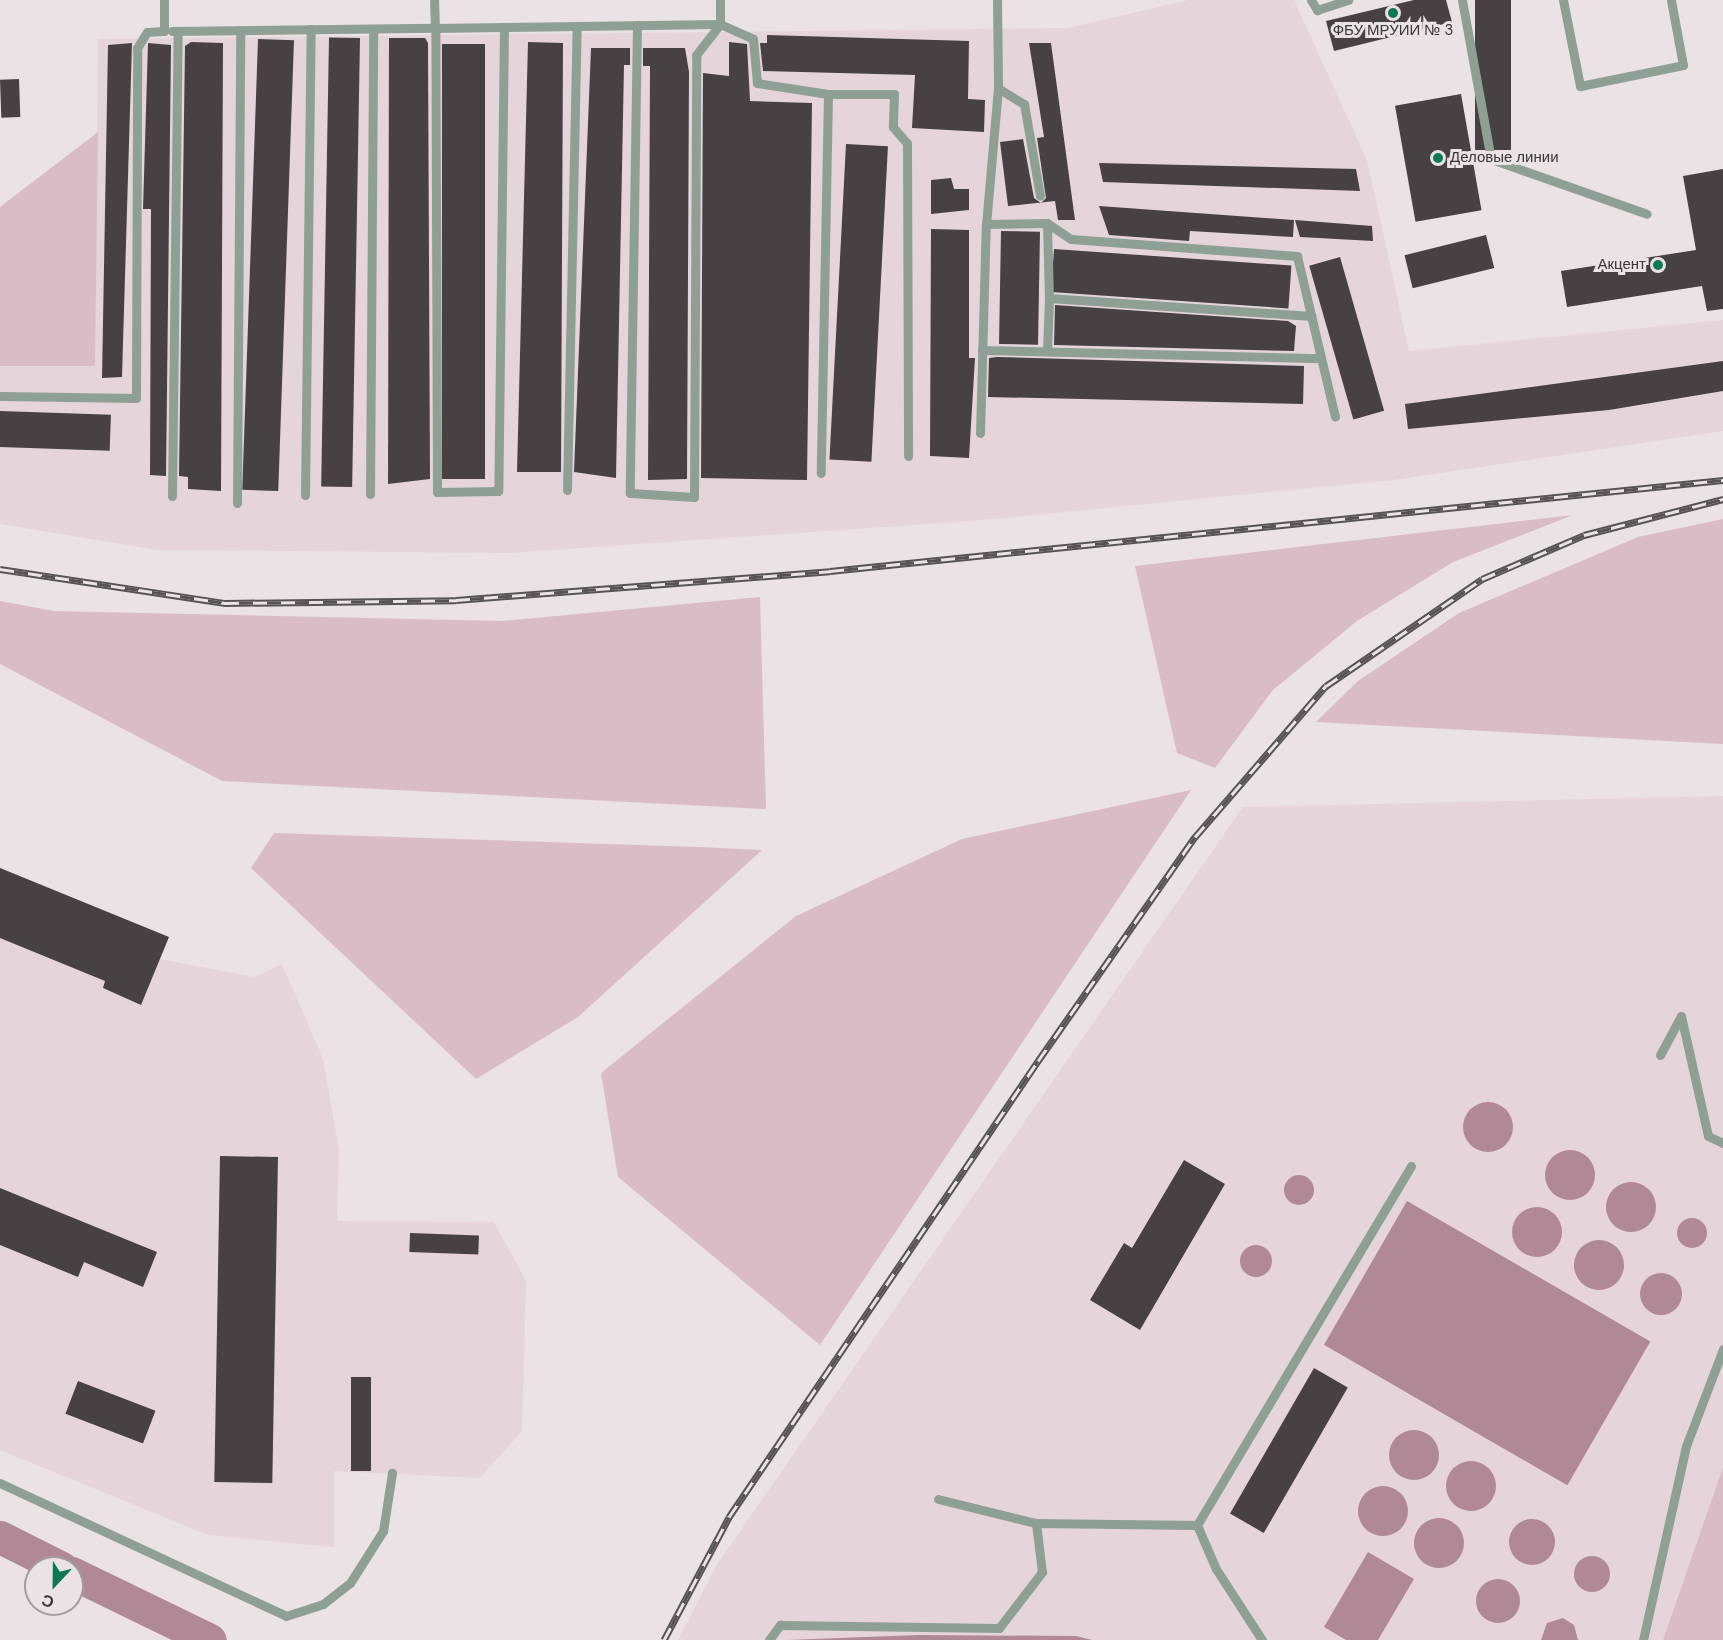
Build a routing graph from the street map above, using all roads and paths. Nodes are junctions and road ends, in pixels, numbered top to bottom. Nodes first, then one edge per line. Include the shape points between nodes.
1 (164, 0) edge
2 (434, 0) edge
3 (720, 0) edge
4 (997, 0) edge
5 (1311, 0) edge
6 (1348, 0) edge
7 (1462, 0) edge
8 (1563, 0) edge
9 (1671, 0) edge
10 (720, 24) junction
11 (637, 25) junction
12 (577, 26) junction
13 (504, 27) junction
14 (435, 28) junction
15 (311, 29) junction
16 (373, 29) junction
17 (240, 30) junction
18 (164, 31) junction
19 (178, 31) junction
20 (998, 88) junction
21 (828, 94) junction
22 (1040, 196) dead end
23 (1647, 214) dead end
24 (1047, 223) junction
25 (986, 224) junction
26 (1049, 298) junction
27 (1311, 316) junction
28 (982, 350) junction
29 (1047, 351) junction
30 (1321, 358) junction
31 (0, 396) edge
32 (1335, 417) dead end
33 (980, 434) dead end
34 (908, 456) dead end
35 (821, 474) dead end
36 (567, 490) dead end
37 (370, 494) dead end
38 (305, 495) dead end
39 (172, 496) dead end
40 (237, 503) dead end
41 (1660, 1055) dead end
42 (1723, 1143) edge
43 (1411, 1166) dead end
44 (1723, 1349) edge
45 (392, 1473) dead end
46 (0, 1483) edge
47 (938, 1499) dead end
48 (1036, 1523) junction
49 (1197, 1525) junction
50 (769, 1640) edge
51 (1262, 1640) edge
52 (1643, 1640) edge

1 - 18 lane
2 - 14 lane
3 - 10 lane
4 - 20 lane
5 - 6 lane via 1317,10
7 - 23 lane via 1491,159
8 - 9 lane via 1580,86 1683,65
10 - 11 lane
10 - 11 lane via 696,55 694,497 630,493
10 - 21 lane via 753,39 757,83
11 - 12 lane
12 - 13 lane
12 - 36 lane
13 - 14 lane
13 - 14 lane via 498,491 437,492
14 - 16 lane
15 - 16 lane
15 - 17 lane
15 - 38 lane
16 - 37 lane
17 - 19 lane
17 - 40 lane
18 - 19 lane
18 - 31 lane via 147,32 137,48 136,398
19 - 39 lane
20 - 22 lane via 1024,104
20 - 25 lane
21 - 34 lane via 894,94 892,127 907,143
21 - 35 lane
24 - 25 lane
24 - 26 lane
24 - 27 lane via 1071,240 1297,256
25 - 28 lane
26 - 27 lane
26 - 29 lane
27 - 30 lane
28 - 29 lane
28 - 33 lane
29 - 30 lane
30 - 32 lane
41 - 42 lane via 1681,1016 1708,1136
43 - 49 lane
44 - 52 lane via 1686,1446
45 - 46 lane via 383,1531 350,1583 323,1604 286,1616
47 - 48 lane
48 - 49 lane
48 - 50 lane via 1042,1572 999,1628 780,1625
49 - 51 lane via 1216,1569

